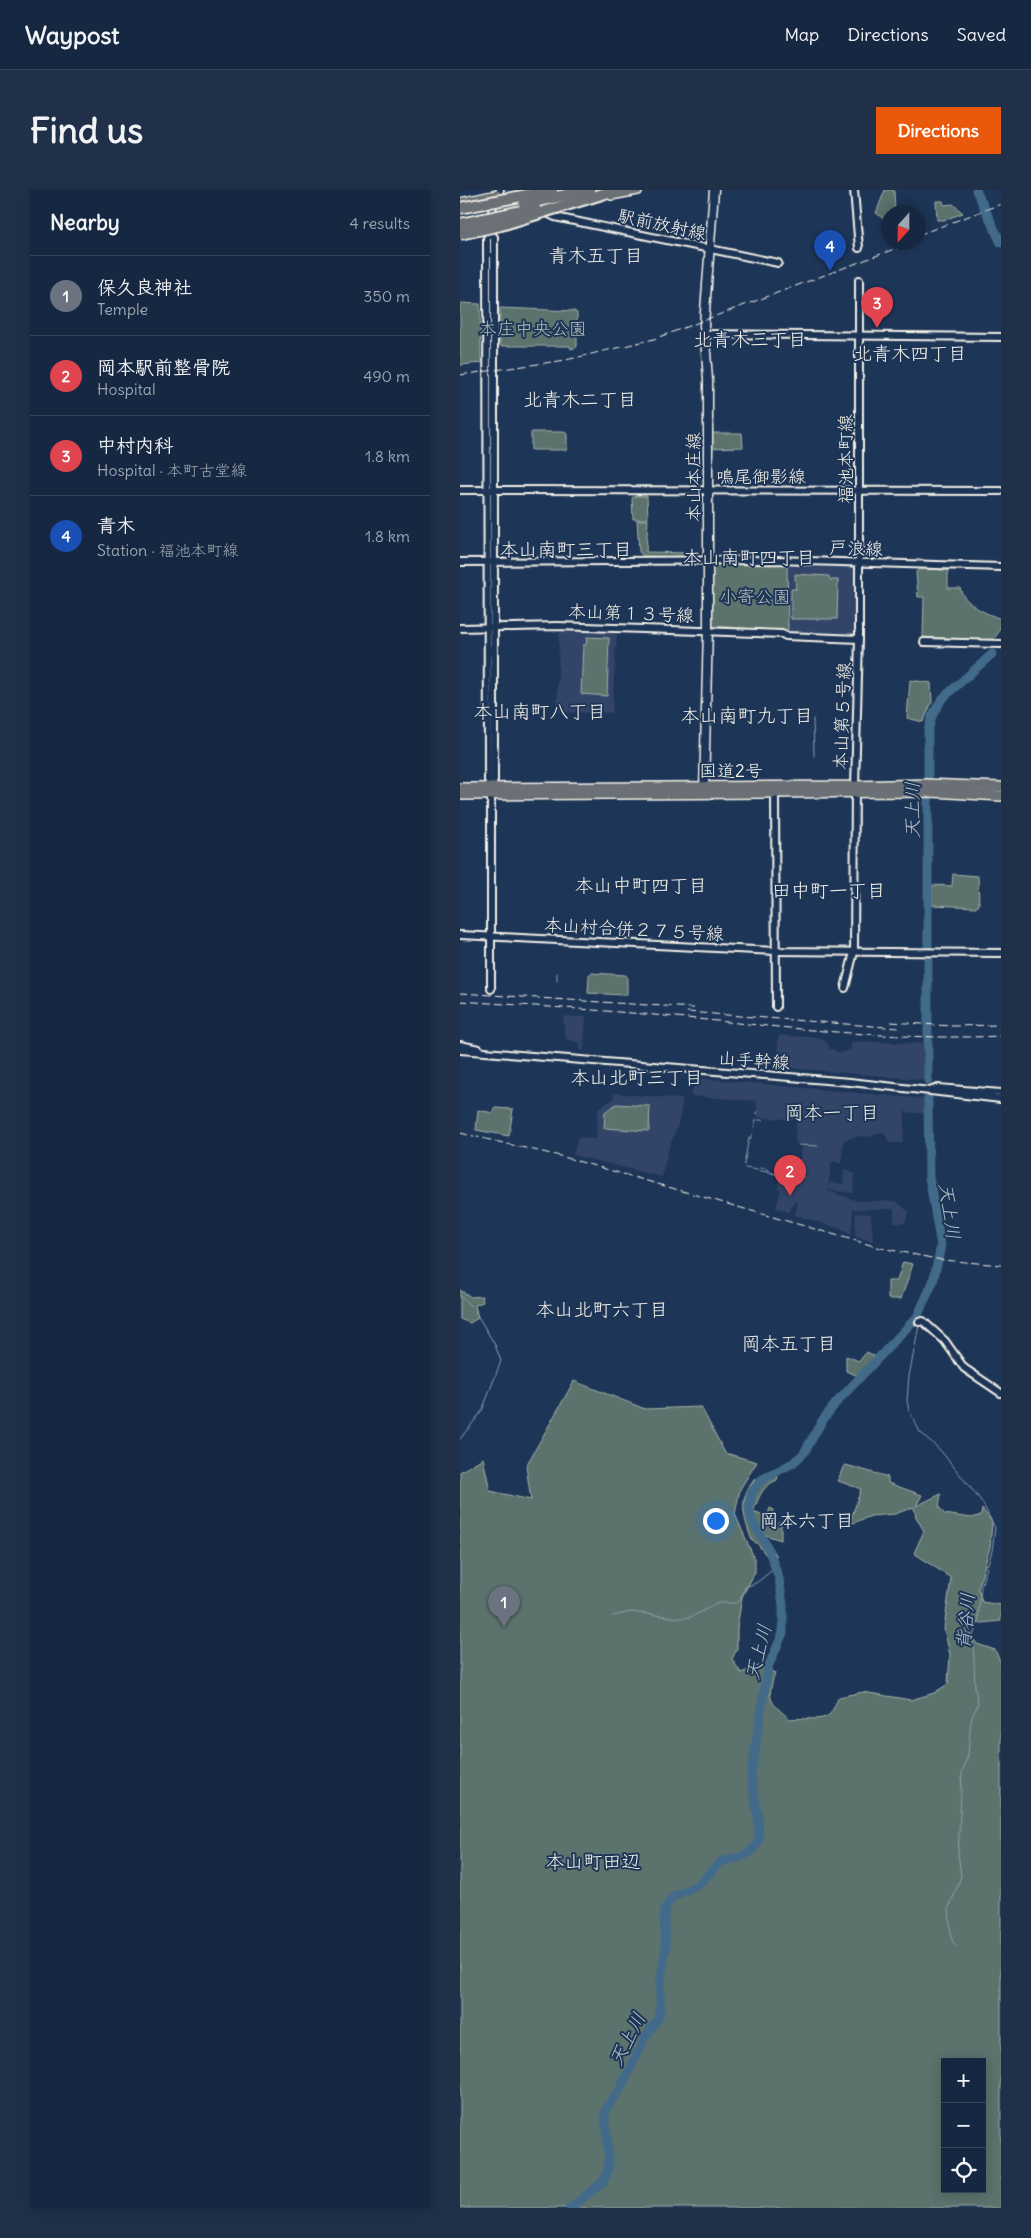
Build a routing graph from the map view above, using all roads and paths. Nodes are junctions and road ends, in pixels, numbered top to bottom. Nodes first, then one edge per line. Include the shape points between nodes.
1 (522, 190) edge
2 (561, 190) edge
3 (589, 190) edge
4 (618, 190) edge
5 (638, 190) edge
6 (714, 190) edge
7 (854, 190) edge
8 (498, 193) edge
9 (602, 194) junction
10 (460, 203) edge
11 (493, 206) junction
12 (460, 208) edge
13 (541, 210) junction
14 (460, 213) edge
15 (460, 218) edge
16 (491, 223) junction
17 (460, 224) edge
18 (460, 230) edge
19 (460, 234) edge
20 (860, 248) dead end
21 (709, 249) junction
22 (778, 263) dead end
23 (859, 280) dead end
24 (705, 334) junction
25 (859, 336) junction
26 (1001, 337) edge
27 (460, 490) edge
28 (491, 490) junction
29 (708, 490) junction
30 (860, 491) junction
31 (1001, 491) edge
32 (491, 561) junction
33 (708, 561) junction
34 (460, 562) edge
35 (859, 563) junction
36 (1001, 567) edge
37 (460, 628) edge
38 (491, 628) junction
39 (708, 631) junction
40 (859, 639) junction
41 (924, 642) dead end
42 (1000, 644) edge
43 (460, 788) edge
44 (929, 788) junction
45 (1001, 788) edge
46 (704, 790) junction
47 (775, 790) junction
48 (856, 790) junction
49 (491, 791) junction
50 (460, 795) edge
51 (1001, 796) edge
52 (460, 935) edge
53 (491, 937) junction
54 (776, 951) junction
55 (854, 952) junction
56 (1001, 952) edge
57 (845, 988) dead end
58 (491, 989) dead end
59 (776, 1007) dead end
60 (460, 1045) edge
61 (460, 1050) edge
62 (484, 1051) junction
63 (932, 1090) junction
64 (1001, 1093) edge
65 (1001, 1099) edge
66 (919, 1322) dead end
67 (1001, 1393) edge

1 - 2 highway
2 - 11 highway
2 - 12 highway, bridge
3 - 15 highway, bridge
4 - 9 highway
5 - 13 highway
6 - 21 main road, 本山本庄線
7 - 20 street
8 - 10 highway
8 - 11 street
9 - 17 highway, bridge
9 - 19 highway, bridge
11 - 14 highway
11 - 16 street
13 - 16 highway
13 - 21 street, 駅前放射線 via 555,217
16 - 18 highway
16 - 28 street via 491,234 487,238
21 - 22 street, 駅前放射線
21 - 24 main road, 本山本庄線
23 - 25 street, 福池本町線
24 - 25 street
24 - 29 main road, 本山本庄線
25 - 26 street
25 - 30 street, 福池本町線
27 - 28 street, 鳴尾御影線
28 - 29 street, 鳴尾御影線
28 - 32 street
29 - 30 street, 鳴尾御影線
29 - 33 main road, 本山本庄線
30 - 31 street, 鳴尾御影線
30 - 35 street, 福池本町線
32 - 33 street, 戸浪線
32 - 34 street, 戸浪線
32 - 38 street
33 - 35 street, 戸浪線
33 - 39 main road, 本山本庄線
35 - 36 street, 戸浪線
35 - 40 street, 福池本町線
37 - 38 street, 本山第１３号線
38 - 39 street, 本山第１３号線 via 558,626
38 - 49 street via 488,780
39 - 40 street, 本山第１３号線
39 - 46 main road, 本山本庄線
40 - 48 street, 本山第５号線
41 - 42 street
43 - 49 highway, 国道2号
44 - 45 highway, 国道2号
44 - 48 highway, 国道2号
44 - 51 highway, 国道2号
46 - 47 highway, 国道2号
46 - 49 highway, 国道2号
47 - 48 highway, 国道2号
47 - 54 street
48 - 55 street, 本山第５号線
49 - 50 highway, 国道2号
49 - 53 street
52 - 53 street, 本山村合併２７５号線
53 - 54 street, 本山村合併２７５号線
53 - 58 street
54 - 55 street, 本山村合併２７５号線
54 - 59 street
55 - 56 street, 本山村合併２７５号線
55 - 57 street, 本山第５号線
60 - 62 street, 山手幹線
61 - 62 street, 山手幹線
62 - 63 street, 山手幹線
63 - 64 street, 山手幹線
63 - 65 street, 山手幹線
66 - 67 street via 936,1331 964,1368

